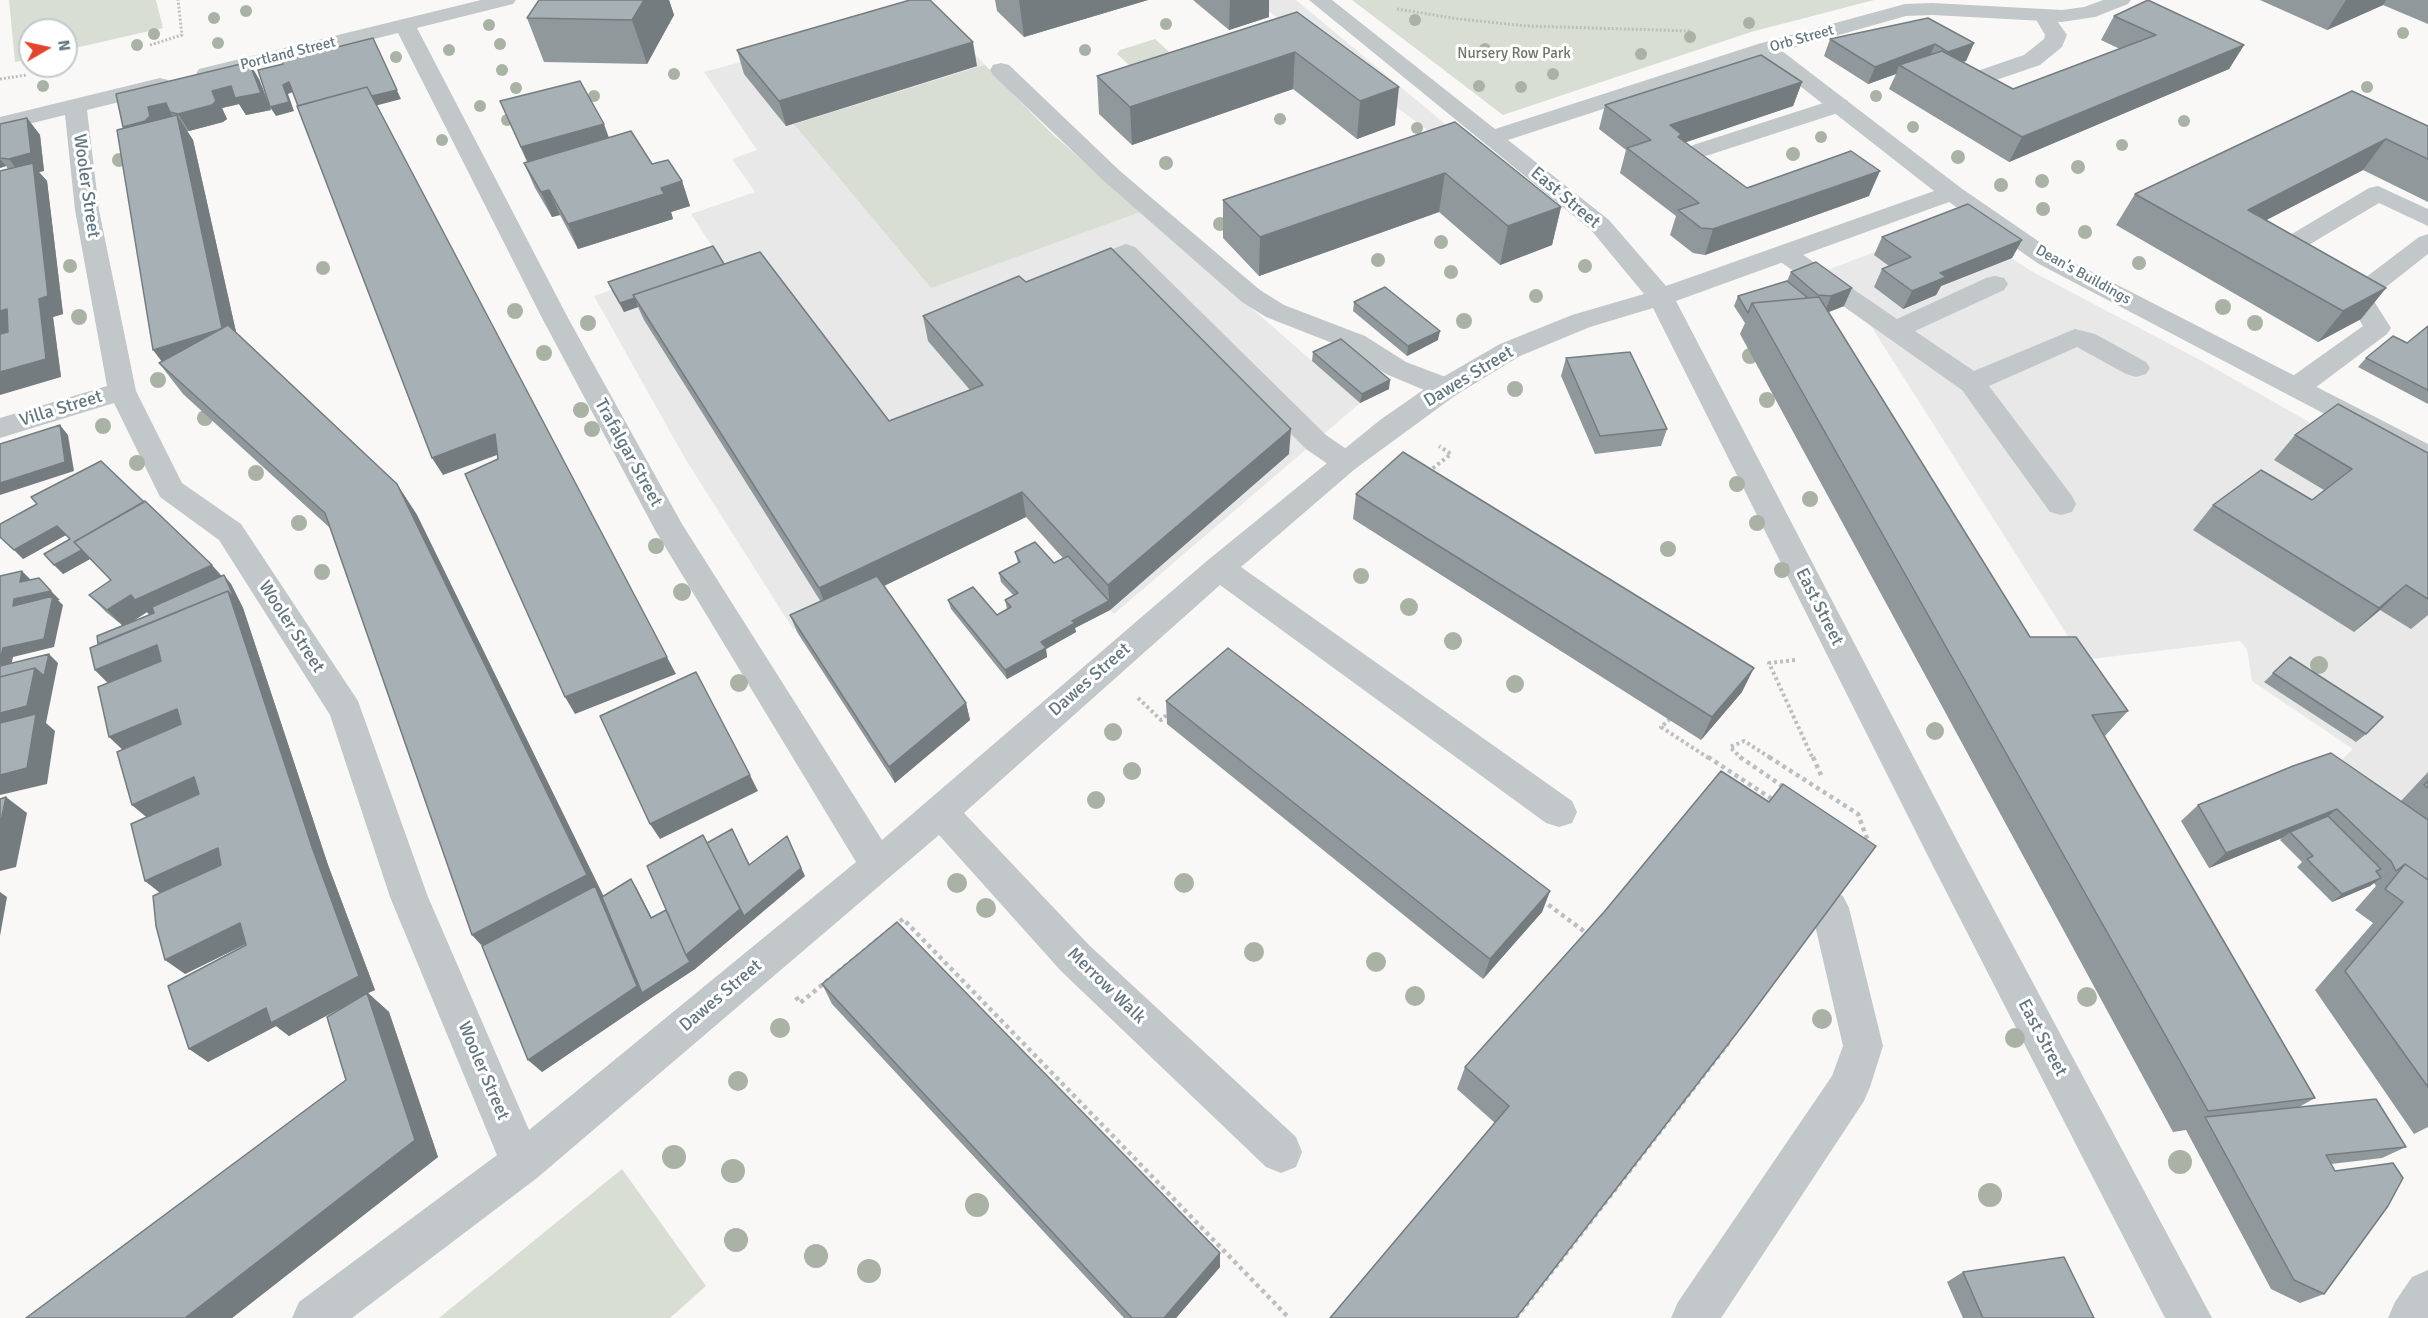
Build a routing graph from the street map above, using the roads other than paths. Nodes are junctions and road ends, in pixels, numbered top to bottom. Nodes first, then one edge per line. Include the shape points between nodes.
1 (506, 0) edge
2 (1319, 0) edge
3 (2121, 0) edge
4 (2044, 16) junction
5 (405, 25) junction
6 (1766, 49) junction
7 (1001, 70) dead end
8 (1988, 75) edge
9 (75, 105) junction
10 (1839, 105) junction
11 (0, 124) edge
12 (1491, 138) junction
13 (1701, 150) edge
14 (1952, 193) junction
15 (2428, 219) edge
16 (2428, 242) edge
17 (1784, 253) junction
18 (1053, 280) edge
19 (1995, 284) dead end
20 (2338, 285) junction
21 (1661, 297) junction
22 (1895, 330) junction
23 (2136, 368) dead end
24 (1972, 383) junction
25 (2297, 387) junction
26 (1446, 388) junction
27 (122, 390) junction
28 (0, 428) edge
29 (2428, 456) edge
30 (1345, 462) junction
31 (2061, 504) dead end
32 (1219, 568) junction
33 (939, 812) junction
34 (1559, 812) dead end
35 (878, 866) junction
36 (1830, 908) edge
37 (1281, 1152) dead end
38 (522, 1162) junction
39 (2428, 1293) edge
40 (315, 1318) edge
41 (1694, 1318) edge
42 (2189, 1318) edge
43 (2411, 1318) edge

1 - 5 street, Portland Street
2 - 12 street, East Street
3 - 4 street, Orb Street via 2078,15
4 - 6 street, Orb Street via 1905,10
4 - 8 street via 2056,35 2054,42 2032,60
5 - 9 street, Portland Street
5 - 35 street, Trafalgar Street via 555,318 670,530
6 - 10 street, Dean's Buildings
6 - 12 street, Orb Street
7 - 26 street via 1128,190 1251,296 1275,311 1355,342 1396,368
9 - 11 street, Portland Street
9 - 27 street, Wooler Street via 87,210
10 - 13 street
10 - 14 street, Dean's Buildings
12 - 21 street, East Street via 1600,225
14 - 17 street, Dawes Street
14 - 25 street, Dean's Buildings via 2048,259
15 - 20 street via 2378,193 2279,252
16 - 20 street
17 - 21 street, Dawes Street
17 - 22 street
18 - 30 street via 1126,252 1316,442
19 - 22 street
20 - 25 street via 2378,328
21 - 26 street, Dawes Street via 1581,321 1510,350
21 - 42 street, East Street
22 - 24 street
23 - 24 street via 2075,338
24 - 31 street
25 - 29 street, Dean's Buildings
26 - 30 street, Dawes Street
27 - 28 street, Villa Street
27 - 38 street, Wooler Street via 171,490 230,532 346,711 409,897
30 - 32 street, Dawes Street
32 - 33 street, Dawes Street
32 - 34 street
33 - 35 street, Dawes Street
33 - 37 street, Merrow Walk via 1075,958
35 - 38 street, Dawes Street
36 - 41 street via 1863,1046 1849,1087
38 - 40 street, Dawes Street
39 - 43 street

